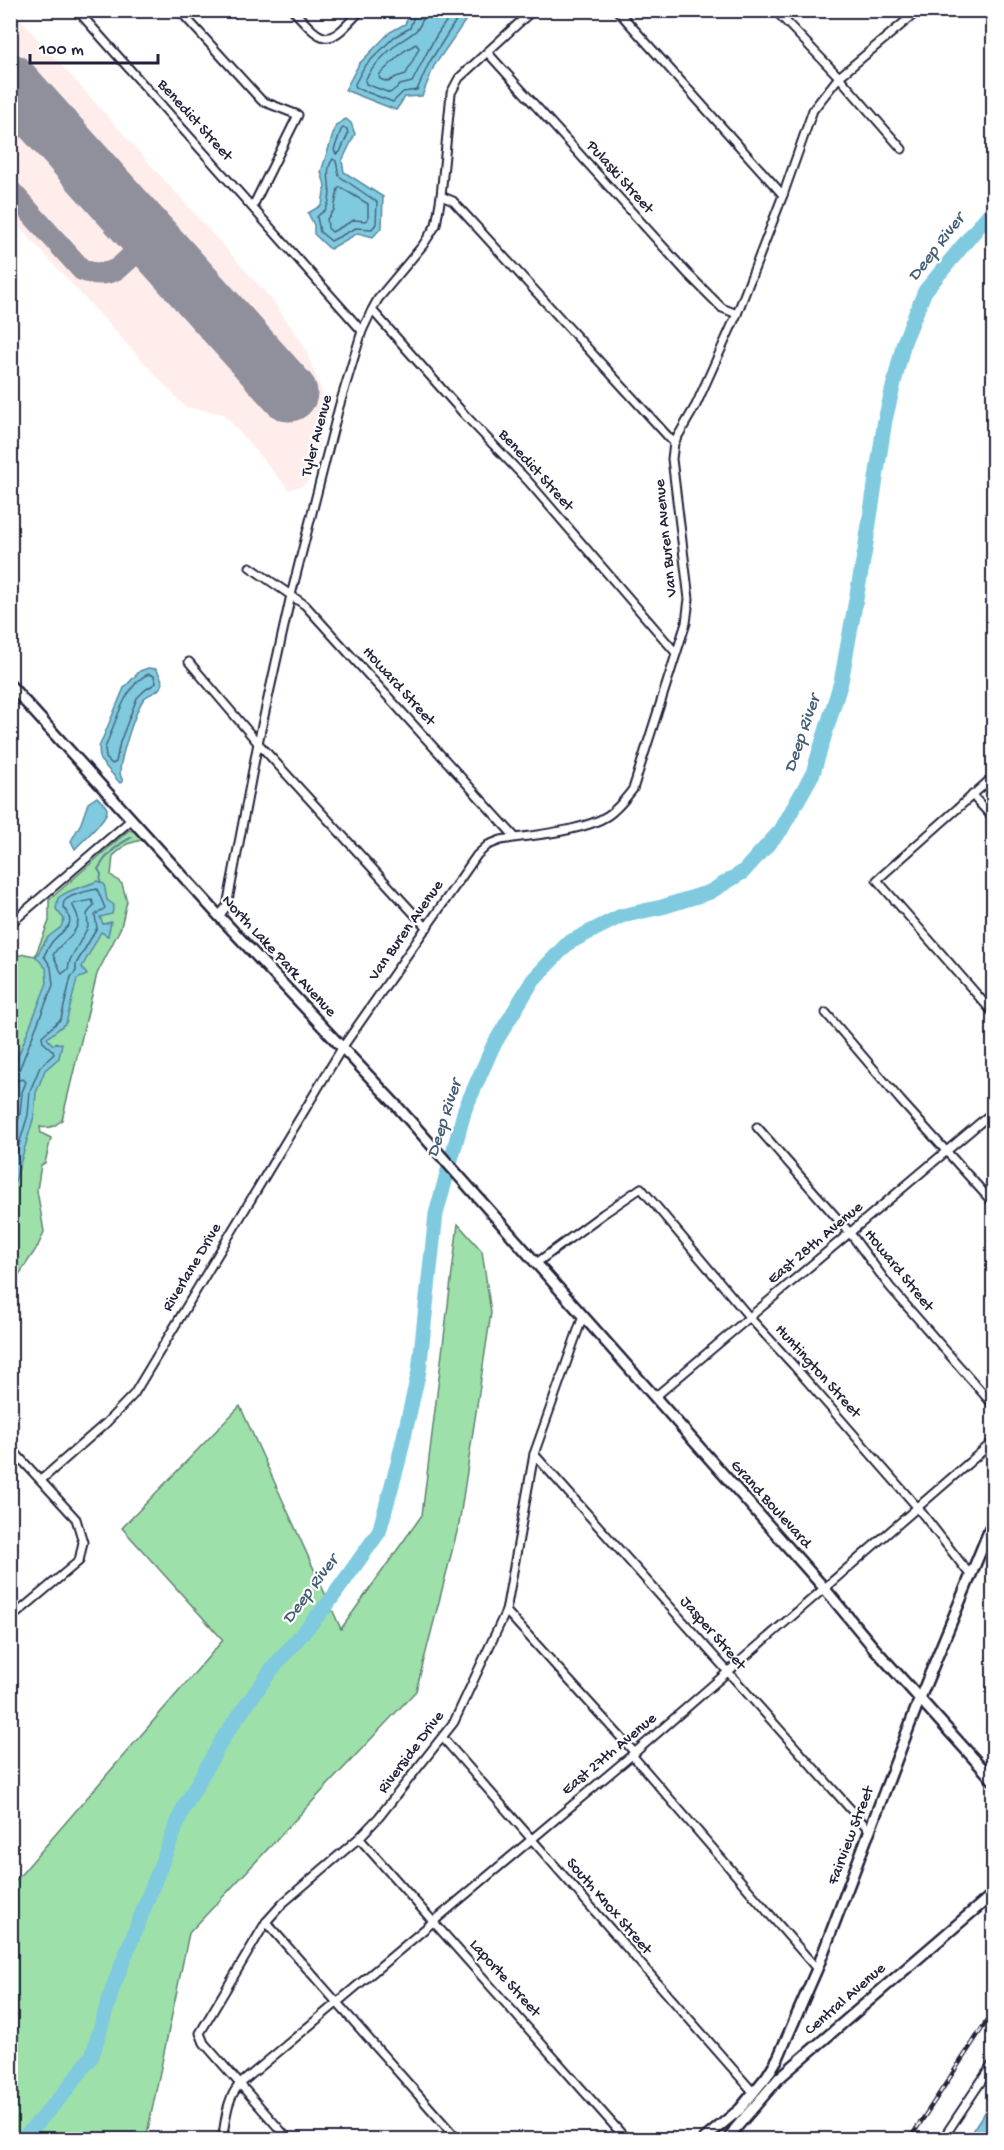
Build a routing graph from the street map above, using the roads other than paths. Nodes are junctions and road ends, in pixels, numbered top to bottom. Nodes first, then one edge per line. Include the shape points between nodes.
1 (77, 10) edge
2 (179, 10) edge
3 (293, 10) edge
4 (361, 10) edge
5 (533, 10) edge
6 (616, 10) edge
7 (775, 10) edge
8 (919, 10) edge
9 (487, 52) junction
10 (839, 77) junction
11 (902, 149) dead end
12 (783, 195) junction
13 (441, 196) junction
14 (253, 206) junction
15 (372, 310) junction
16 (737, 314) junction
17 (362, 331) junction
18 (674, 443) junction
19 (250, 567) dead end
20 (291, 595) junction
21 (676, 653) junction
22 (189, 663) dead end
23 (10, 685) edge
24 (258, 743) junction
25 (993, 776) edge
26 (972, 795) junction
27 (993, 819) edge
28 (131, 820) junction
29 (515, 837) junction
30 (219, 916) junction
31 (10, 924) edge
32 (427, 928) junction
33 (826, 1013) dead end
34 (993, 1014) edge
35 (342, 1048) junction
36 (993, 1111) edge
37 (757, 1127) dead end
38 (947, 1150) junction
39 (993, 1204) edge
40 (850, 1233) junction
41 (524, 1249) joint
42 (535, 1264) junction
43 (583, 1316) junction
44 (750, 1318) junction
45 (655, 1397) junction
46 (993, 1406) edge
47 (993, 1441) edge
48 (10, 1446) edge
49 (534, 1454) junction
50 (41, 1480) junction
51 (918, 1508) junction
52 (993, 1520) edge
53 (971, 1576) junction
54 (825, 1589) junction
55 (506, 1611) junction
56 (10, 1619) edge
57 (728, 1673) junction
58 (920, 1698) junction
59 (443, 1738) junction
60 (633, 1754) junction
61 (993, 1781) edge
62 (870, 1831) junction
63 (359, 1838) junction
64 (531, 1840) junction
65 (993, 1893) edge
66 (434, 1921) junction
67 (266, 1922) junction
68 (817, 1969) junction
69 (337, 2001) junction
70 (993, 2062) edge
71 (240, 2084) junction
72 (754, 2093) junction
73 (222, 2139) edge
74 (289, 2139) edge
75 (458, 2139) edge
76 (627, 2139) edge
77 (703, 2139) edge
78 (728, 2139) edge
79 (942, 2139) edge

1 - 14 street, Benedict Street
2 - 14 street via 262,101 298,115
3 - 4 street via 314,34 329,38 340,33
5 - 9 street, Tyler Avenue
6 - 12 street
7 - 10 street
8 - 10 street, Van Buren Avenue
9 - 13 street, Tyler Avenue via 459,78 451,93
9 - 16 street, Pulaski Street via 687,273 722,308
10 - 11 street
10 - 12 street, Van Buren Avenue via 813,110
12 - 16 street, Van Buren Avenue
13 - 15 street, Tyler Avenue via 436,225
13 - 18 street via 453,201
14 - 17 street, Benedict Street
15 - 17 street, Tyler Avenue
15 - 21 street, Benedict Street via 528,481
16 - 18 street, Van Buren Avenue via 696,405
17 - 20 street, Tyler Avenue
18 - 21 street, Van Buren Avenue via 672,459 688,599 686,623
19 - 20 street, Howard Street
20 - 24 street, Tyler Avenue
20 - 29 street, Howard Street via 305,605
21 - 29 street, Van Buren Avenue via 633,789 620,805 586,825
22 - 24 street
23 - 28 street, North Lake Park Avenue
24 - 30 street, Tyler Avenue via 227,906
24 - 32 street
25 - 26 street
26 - 27 street
26 - 34 street via 877,880
28 - 30 street, North Lake Park Avenue
28 - 31 street
29 - 32 street, Van Buren Avenue via 488,844 477,855
30 - 35 street, North Lake Park Avenue
32 - 35 street, Van Buren Avenue
33 - 38 street
35 - 41 street, North Lake Park Avenue
35 - 50 street, Riverlane Drive via 134,1394
36 - 38 street, East 28th Avenue
37 - 40 street, Howard Street
38 - 39 street
38 - 40 street, East 28th Avenue
40 - 44 street, East 28th Avenue
40 - 46 street, Howard Street via 890,1287
41 - 42 street, Grand Boulevard
42 - 43 street, Grand Boulevard
42 - 44 street, Huntington Street via 641,1188
43 - 45 street, Grand Boulevard
43 - 49 street, Riverside Drive
44 - 45 street, East 28th Avenue
44 - 51 street, Huntington Street
45 - 54 street, Grand Boulevard
47 - 51 street, East 27th Avenue
48 - 50 street
49 - 55 street, Riverside Drive
49 - 57 street, Jasper Street
50 - 56 street via 76,1519 83,1542 79,1562
51 - 53 street, Huntington Street
51 - 54 street, East 27th Avenue
52 - 53 street, Fairview Street
53 - 58 street, Fairview Street
54 - 57 street, East 27th Avenue
54 - 58 street, Grand Boulevard
55 - 59 street, Riverside Drive via 468,1695
55 - 60 street
57 - 60 street, East 27th Avenue
57 - 62 street, Jasper Street
58 - 61 street, Grand Boulevard
58 - 62 street, Fairview Street
59 - 63 street, Riverside Drive
59 - 64 street, South Knox Street
60 - 64 street, East 27th Avenue
60 - 68 street
62 - 68 street, Fairview Street
63 - 66 street, Laporte Street
63 - 67 street, Riverside Drive
64 - 66 street, East 27th Avenue
64 - 72 street, South Knox Street
65 - 78 street, Central Avenue via 779,2078
66 - 69 street, East 27th Avenue
66 - 76 street, Laporte Street
67 - 69 street
67 - 71 street, Riverside Drive via 200,2032 204,2043
68 - 72 street, Fairview Street via 778,2058
69 - 71 street, East 27th Avenue
69 - 75 street
70 - 79 street
71 - 73 street via 229,2103
71 - 74 street
72 - 77 street, Fairview Street

